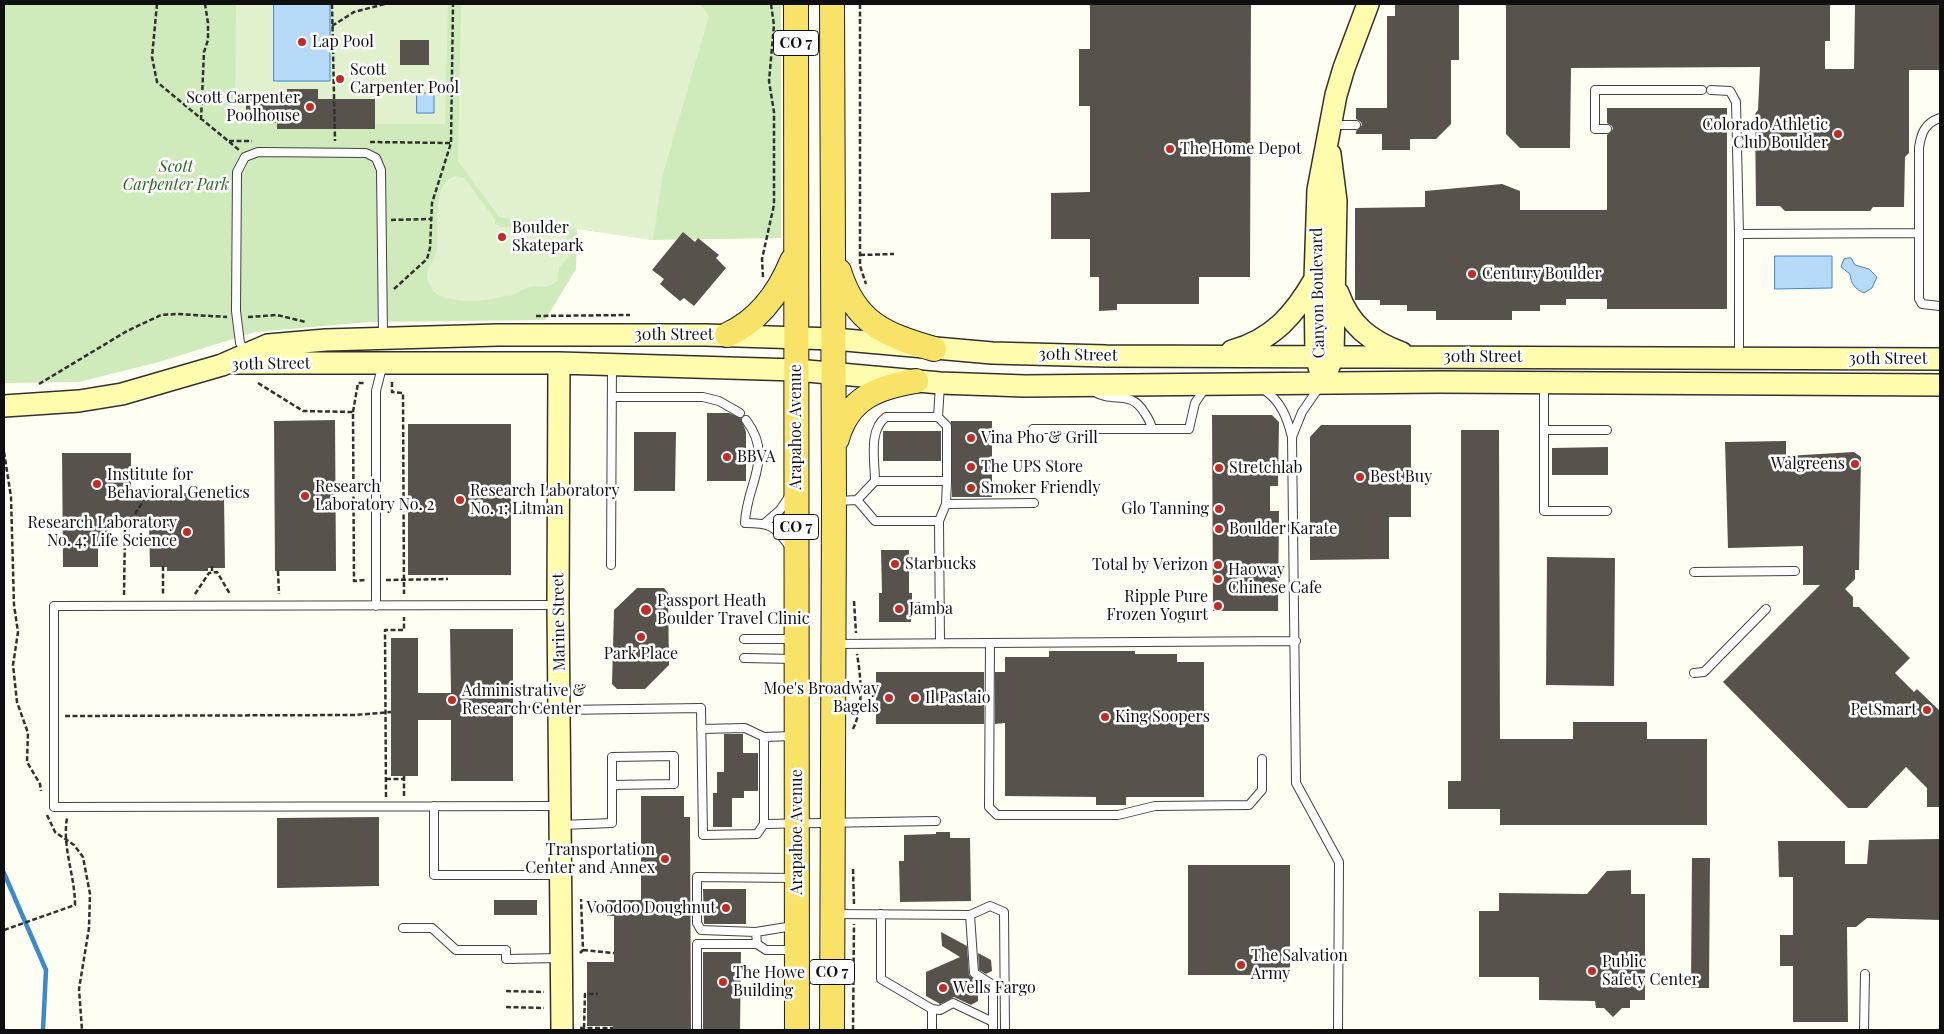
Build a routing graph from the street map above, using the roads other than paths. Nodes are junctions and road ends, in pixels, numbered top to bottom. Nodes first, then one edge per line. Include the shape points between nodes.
1 (796, 4) edge
2 (832, 4) edge
3 (1368, 4) edge
4 (1702, 90) dead end
5 (1711, 90) dead end
6 (1940, 118) edge
7 (1356, 125) dead end
8 (1607, 129) dead end
9 (1727, 129) dead end
10 (1737, 129) junction
11 (1328, 133) junction
12 (1919, 233) junction
13 (1739, 234) junction
14 (834, 247) junction
15 (796, 250) junction
16 (1316, 279) junction
17 (1335, 288) junction
18 (1940, 306) edge
19 (728, 335) junction
20 (796, 337) junction
21 (383, 338) junction
22 (834, 339) junction
23 (934, 349) junction
24 (1213, 356) junction
25 (1325, 356) junction
26 (1412, 356) junction
27 (250, 358) junction
28 (1739, 358) junction
29 (1940, 359) edge
30 (383, 363) junction
31 (558, 363) junction
32 (612, 365) junction
33 (796, 370) junction
34 (834, 372) junction
35 (916, 381) junction
36 (1322, 382) junction
37 (940, 383) junction
38 (1253, 383) junction
39 (1207, 384) junction
40 (1544, 384) junction
41 (1940, 384) edge
42 (1085, 386) junction
43 (612, 398) junction
44 (4, 406) edge
45 (740, 413) dead end
46 (938, 417) junction
47 (746, 420) dead end
48 (1033, 429) dead end
49 (1152, 429) junction
50 (1544, 430) junction
51 (1607, 430) dead end
52 (1292, 437) junction
53 (834, 453) junction
54 (875, 481) junction
55 (947, 481) junction
56 (796, 487) junction
57 (845, 501) junction
58 (1034, 503) dead end
59 (946, 504) junction
60 (1607, 511) dead end
61 (940, 521) junction
62 (765, 523) junction
63 (796, 556) junction
64 (611, 565) dead end
65 (1795, 571) dead end
66 (1694, 572) dead end
67 (558, 605) junction
68 (376, 606) junction
69 (1766, 609) dead end
70 (744, 639) dead end
71 (1296, 641) junction
72 (940, 643) junction
73 (990, 643) junction
74 (844, 644) junction
75 (797, 649) junction
76 (744, 658) dead end
77 (1694, 672) dead end
78 (550, 708) junction
79 (701, 729) junction
80 (797, 736) junction
81 (764, 737) junction
82 (1262, 759) dead end
83 (612, 785) junction
84 (434, 806) junction
85 (561, 815) junction
86 (936, 821) dead end
87 (832, 822) junction
88 (764, 824) junction
89 (797, 824) junction
90 (562, 875) junction
91 (797, 878) junction
92 (843, 914) junction
93 (881, 914) junction
94 (970, 915) junction
95 (797, 925) junction
96 (403, 928) dead end
97 (756, 932) junction
98 (757, 944) junction
99 (798, 950) junction
100 (563, 958) junction
101 (1865, 974) dead end
102 (932, 1009) junction
103 (993, 1022) junction
104 (562, 1030) edge
105 (697, 1030) edge
106 (797, 1030) edge
107 (832, 1030) edge
108 (932, 1030) edge
109 (993, 1030) edge
110 (1005, 1030) edge
111 (1338, 1030) edge
112 (1864, 1030) edge

1 - 15 main road, Arapahoe Avenue / CO 7
2 - 14 main road, CO 7
3 - 11 main road, Canyon Boulevard via 1344,68
4 - 8 lane via 1595,90 1595,129
5 - 10 lane via 1730,90 1736,102
6 - 12 lane via 1927,124 1921,134
7 - 11 lane
9 - 10 lane
10 - 13 lane
11 - 16 main road, Canyon Boulevard via 1318,190
11 - 17 main road, Canyon Boulevard via 1336,201
12 - 13 lane
12 - 18 lane via 1919,299 1927,306
13 - 28 lane
14 - 22 main road, CO 7
14 - 23 main road via 846,292 863,316 885,332
15 - 19 main road via 772,299 750,321
15 - 20 main road, Arapahoe Avenue / CO 7
16 - 24 main road via 1295,312 1276,331 1245,347
16 - 25 main road, Canyon Boulevard
17 - 25 main road, Canyon Boulevard
17 - 26 main road via 1356,327 1384,346
19 - 20 main road, 30th Street
19 - 21 main road, 30th Street
20 - 22 main road, 30th Street
20 - 33 main road, Arapahoe Avenue / CO 7
21 - 27 main road, 30th Street via 268,345
21 - 27 lane via 381,170 376,158 366,153 258,152 245,156 237,172 236,311 240,343
21 - 30 main road
22 - 23 main road, 30th Street
22 - 34 main road, CO 7
23 - 24 main road, 30th Street via 1049,355
24 - 25 main road, 30th Street
25 - 26 main road, 30th Street
25 - 36 main road, Canyon Boulevard
26 - 28 main road, 30th Street via 1665,361
27 - 30 main road, 30th Street
27 - 44 main road, 30th Street via 122,394 79,402
28 - 29 main road, 30th Street
30 - 31 main road, 30th Street
30 - 68 lane via 376,390
31 - 32 main road, 30th Street
31 - 67 main road, Marine Street
32 - 33 main road, 30th Street
32 - 43 lane
33 - 34 main road, 30th Street
33 - 56 main road, Arapahoe Avenue / CO 7
34 - 35 main road, 30th Street
34 - 53 main road, CO 7
35 - 37 main road, 30th Street
35 - 53 main road via 885,386 859,400 849,411
36 - 38 main road, 30th Street
36 - 40 main road, 30th Street
36 - 52 lane via 1302,412
37 - 42 main road, 30th Street
37 - 46 lane
38 - 39 main road, 30th Street
38 - 52 lane via 1276,399 1286,416
39 - 42 main road, 30th Street
39 - 49 lane via 1195,403 1189,428
40 - 41 main road, 30th Street via 1642,380
40 - 50 lane
42 - 49 lane via 1101,396 1136,401
43 - 45 lane via 709,398
43 - 64 lane
46 - 54 lane via 886,417 879,422 875,430
46 - 55 lane via 947,426
47 - 62 lane via 757,438 759,467 747,499 745,523
48 - 49 lane
50 - 51 lane
50 - 60 lane via 1544,511
52 - 71 lane
53 - 57 main road, CO 7
54 - 55 lane
54 - 57 lane
55 - 59 lane
56 - 62 lane via 780,510
56 - 63 main road, Arapahoe Avenue / CO 7
57 - 61 lane via 875,521
57 - 74 main road, CO 7
58 - 59 lane
59 - 61 lane
61 - 72 lane
62 - 63 lane via 780,533
63 - 75 main road, Arapahoe Avenue / CO 7
65 - 66 lane
67 - 68 lane
67 - 78 main road, Marine Street
68 - 84 lane via 54,606 54,807
69 - 77 lane via 1704,672
70 - 75 lane
71 - 73 lane
71 - 111 lane via 1296,783 1339,862
72 - 73 lane
72 - 74 lane
73 - 82 lane via 989,807 997,815 1118,815 1155,806 1249,805 1262,790
74 - 87 main road, CO 7
75 - 76 lane
75 - 80 main road, Arapahoe Avenue / CO 7
78 - 79 lane via 701,708
78 - 85 main road, Marine Street
79 - 81 lane via 745,728
79 - 88 lane via 703,835 757,834
80 - 81 lane
80 - 89 main road, Arapahoe Avenue / CO 7
81 - 88 lane
83 - 83 lane via 612,757 674,756 674,784
83 - 85 lane via 612,823
84 - 85 lane
84 - 90 lane via 434,875
85 - 90 main road, Marine Street
86 - 87 lane
87 - 89 lane
87 - 92 main road, CO 7
88 - 89 lane
89 - 91 main road, Arapahoe Avenue / CO 7
90 - 100 main road, Marine Street
91 - 95 main road, Arapahoe Avenue / CO 7
91 - 97 lane via 697,877 697,923 702,930
92 - 93 lane
92 - 107 main road, CO 7
93 - 94 lane
93 - 102 lane via 881,980
94 - 103 lane via 974,973 993,985
94 - 110 lane via 990,906 1004,912
95 - 97 lane
95 - 99 main road, Arapahoe Avenue / CO 7
96 - 100 lane via 432,928 456,950 506,950 506,958
97 - 98 lane
98 - 99 lane via 766,950
98 - 105 lane via 697,944
99 - 106 main road, Arapahoe Avenue / CO 7
100 - 104 main road, Marine Street
101 - 112 lane
102 - 103 lane via 940,1010 953,1003
102 - 108 lane
103 - 109 lane

